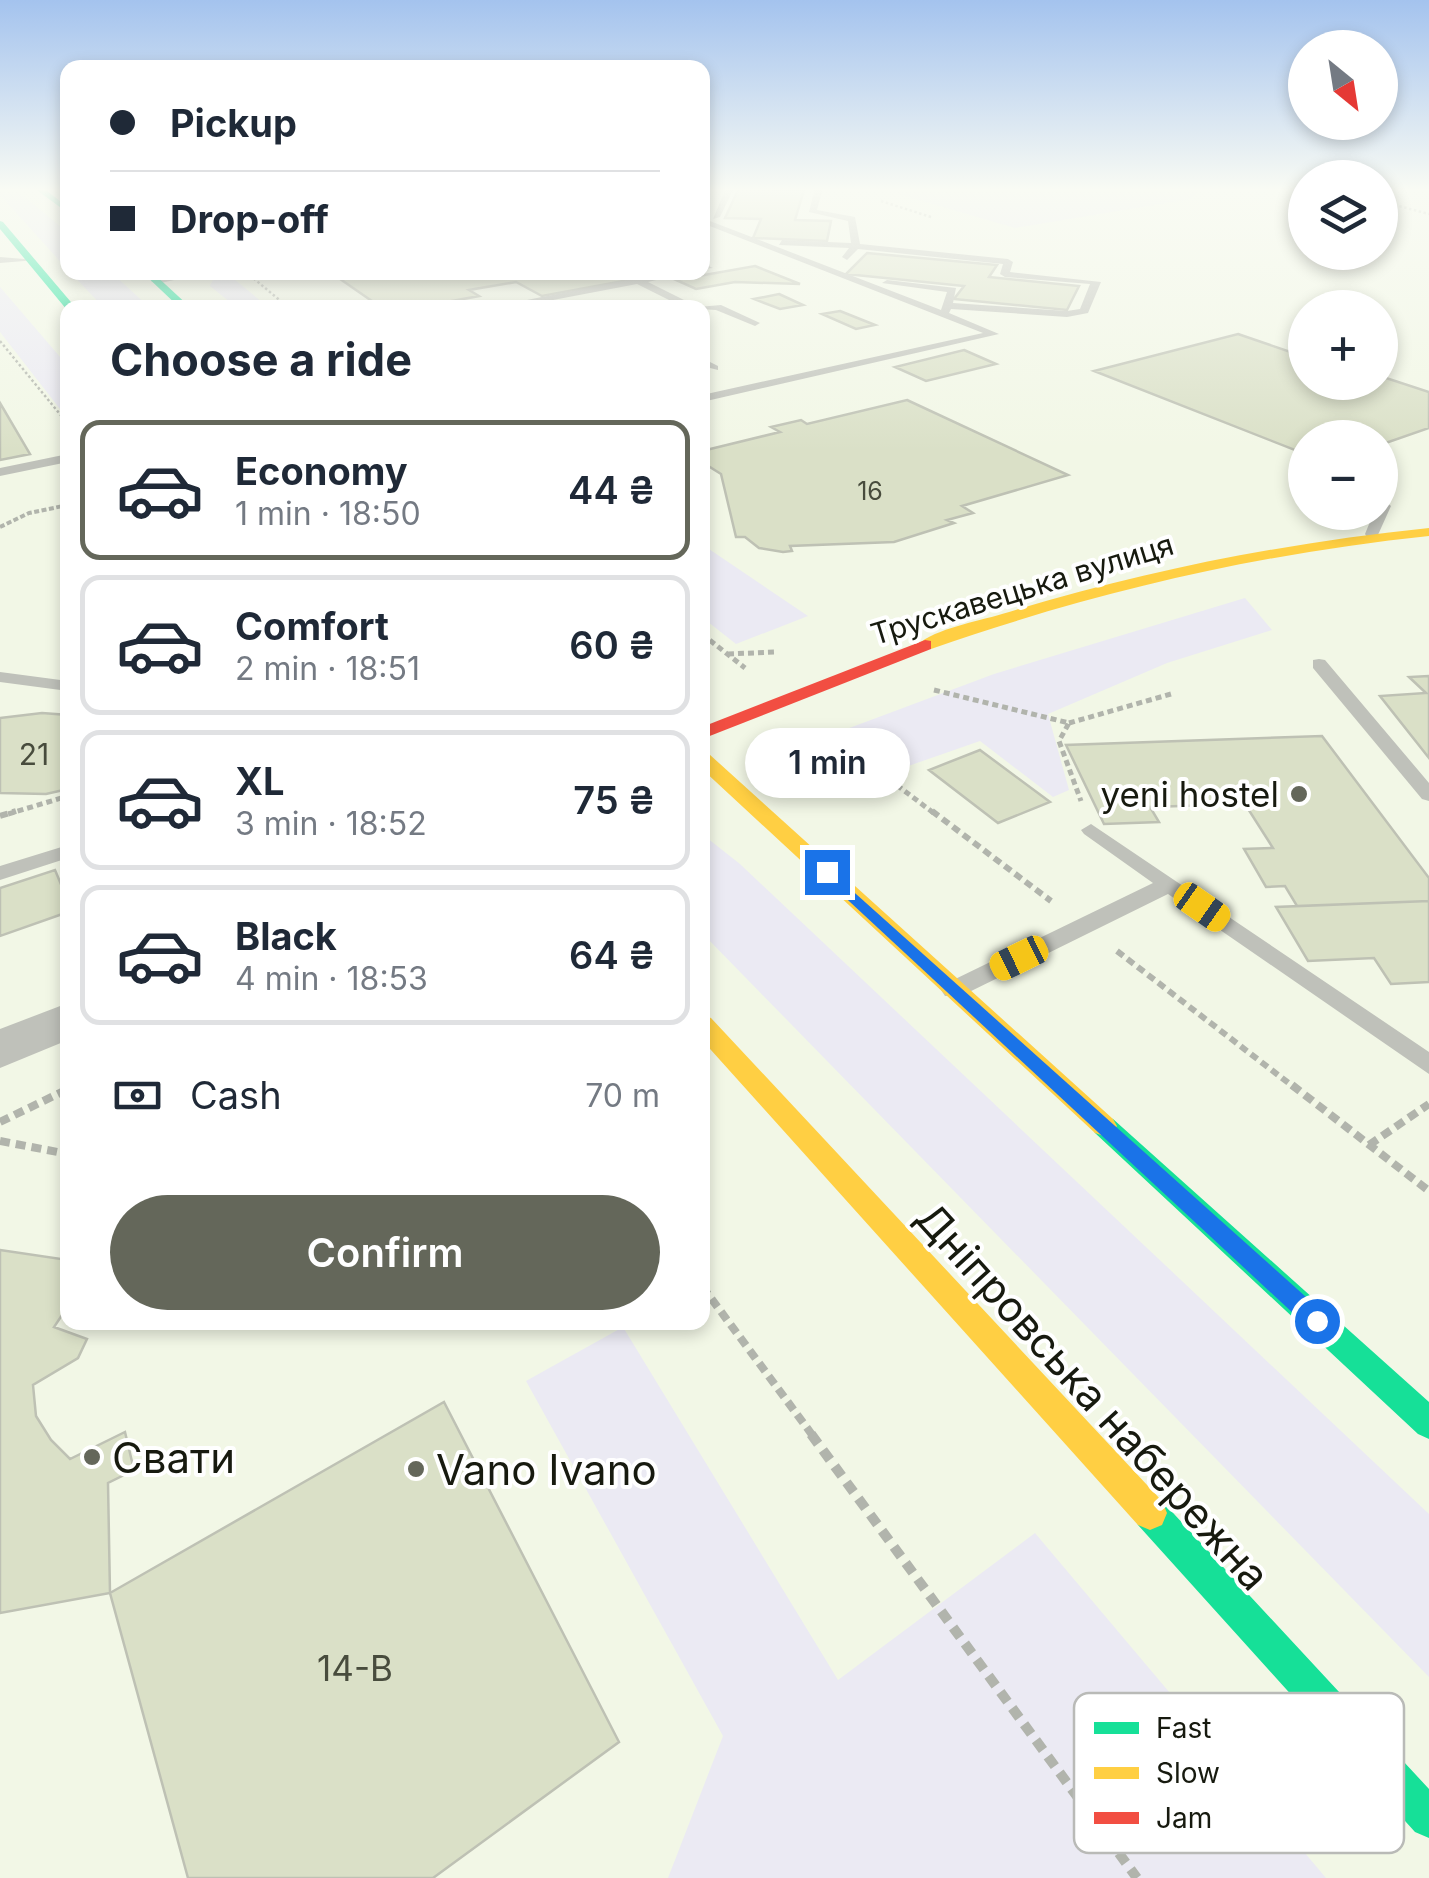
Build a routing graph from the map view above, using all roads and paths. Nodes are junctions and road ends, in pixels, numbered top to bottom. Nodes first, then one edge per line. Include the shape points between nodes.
1 (44, 276) edge
2 (846, 276) edge
3 (1024, 276) edge
4 (154, 280) edge
5 (256, 280) edge
6 (644, 280) edge
7 (856, 280) junction
8 (639, 281) junction
9 (64, 300) edge
10 (177, 300) edge
11 (280, 300) edge
12 (536, 300) edge
13 (678, 300) edge
14 (710, 308) edge
15 (946, 310) junction
16 (755, 324) dead end
17 (0, 341) edge
18 (710, 397) edge
19 (60, 414) edge
20 (60, 460) edge
21 (0, 472) edge
22 (60, 507) edge
23 (0, 527) edge
24 (1374, 530) edge
25 (1429, 532) edge
26 (1372, 534) junction
27 (1319, 664) dead end
28 (0, 677) edge
29 (60, 685) edge
30 (928, 688) dead end
31 (1171, 694) dead end
32 (1069, 723) junction
33 (710, 730) edge
34 (710, 765) edge
35 (1429, 795) edge
36 (60, 798) edge
37 (0, 816) edge
38 (1091, 830) joint
39 (60, 854) edge
40 (0, 873) edge
41 (1170, 884) junction
42 (953, 990) junction
43 (60, 1024) edge
44 (710, 1033) edge
45 (0, 1050) edge
46 (1429, 1064) edge
47 (60, 1093) edge
48 (1429, 1104) edge
49 (0, 1122) edge
50 (0, 1141) edge
51 (1370, 1145) dead end
52 (60, 1152) edge
53 (710, 1297) edge
54 (1429, 1423) edge
55 (1315, 1693) edge
56 (1404, 1791) edge
57 (1074, 1792) edge
58 (1429, 1818) edge
59 (1119, 1853) edge
60 (1137, 1878) edge

1 - 9 main road
2 - 7 lane
3 - 15 lane via 1096,282 1084,311 1068,314
4 - 10 main road
5 - 11 path
6 - 8 lane
7 - 15 lane
7 - 15 lane via 953,290
8 - 12 lane
8 - 13 lane
14 - 16 lane
15 - 18 lane via 994,334
17 - 19 path
20 - 21 lane
22 - 23 path
24 - 26 lane
25 - 26 main road, Трускавецька вулиця
26 - 33 main road, Трускавецька вулиця via 1118,584 982,626
27 - 35 lane
28 - 29 lane
30 - 32 path
31 - 32 path
32 - 38 path via 1059,740
34 - 42 main road
36 - 37 path
38 - 41 lane
39 - 40 lane
41 - 42 lane
41 - 46 lane
42 - 54 main road
43 - 45 street
44 - 55 main road, Дніпровська набережна
47 - 49 path
48 - 51 path
50 - 52 path
53 - 57 path
56 - 58 main road, Дніпровська набережна
59 - 60 path

